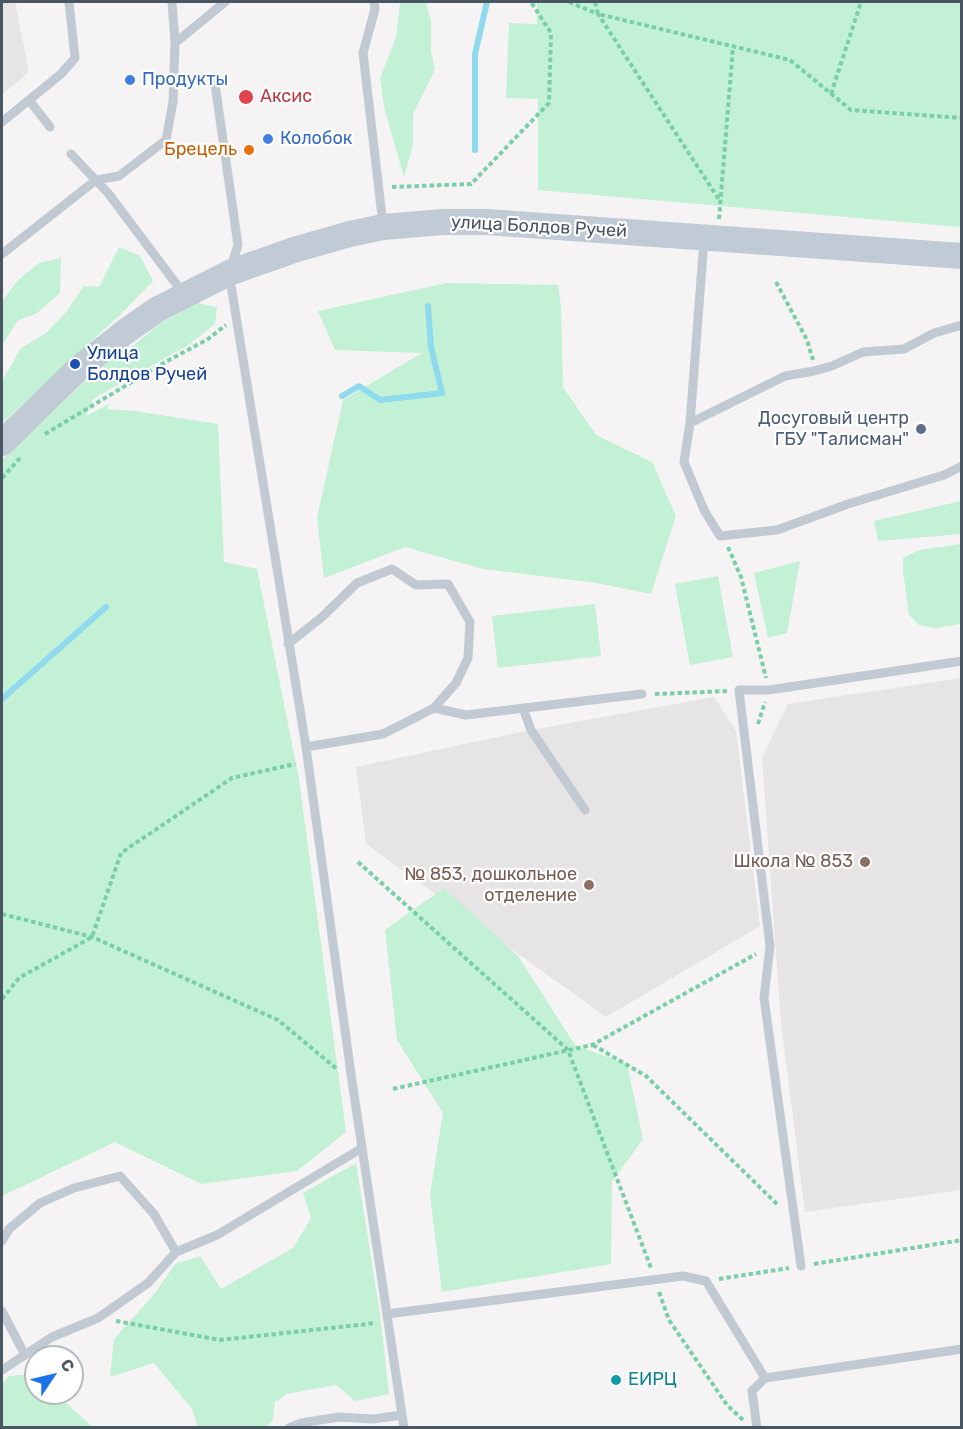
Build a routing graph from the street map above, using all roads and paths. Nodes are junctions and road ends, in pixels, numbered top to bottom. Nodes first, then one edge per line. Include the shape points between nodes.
1 (69, 2) edge
2 (172, 2) edge
3 (225, 2) edge
4 (374, 2) edge
5 (531, 2) edge
6 (569, 2) edge
7 (595, 2) edge
8 (861, 2) edge
9 (598, 14) junction
10 (175, 43) junction
11 (733, 47) junction
12 (214, 77) dead end
13 (831, 94) junction
14 (29, 100) junction
15 (962, 118) edge
16 (2, 122) edge
17 (50, 127) dead end
18 (71, 154) dead end
19 (96, 180) junction
20 (377, 187) junction
21 (720, 201) junction
22 (383, 228) junction
23 (711, 238) junction
24 (2, 254) edge
25 (962, 256) edge
26 (229, 273) junction
27 (776, 282) dead end
28 (185, 295) junction
29 (237, 316) junction
30 (962, 325) edge
31 (812, 353) dead end
32 (690, 423) junction
33 (41, 436) dead end
34 (2, 443) edge
35 (25, 453) dead end
36 (962, 466) edge
37 (2, 478) edge
38 (723, 536) junction
39 (288, 644) junction
40 (962, 661) edge
41 (739, 690) junction
42 (769, 690) junction
43 (642, 694) joint
44 (434, 708) junction
45 (523, 708) junction
46 (306, 747) junction
47 (747, 759) junction
48 (309, 761) junction
49 (585, 810) dead end
50 (357, 862) dead end
51 (2, 914) edge
52 (92, 937) junction
53 (770, 946) junction
54 (2, 999) edge
55 (592, 1045) junction
56 (568, 1050) junction
57 (352, 1082) junction
58 (393, 1089) dead end
59 (362, 1149) junction
60 (795, 1221) junction
61 (962, 1240) edge
62 (2, 1241) edge
63 (176, 1252) junction
64 (801, 1266) junction
65 (656, 1281) junction
66 (706, 1281) junction
67 (2, 1311) edge
68 (98, 1318) junction
69 (388, 1318) junction
70 (39, 1345) edge
71 (962, 1349) edge
72 (24, 1352) edge
73 (24, 1355) edge
74 (2, 1370) edge
75 (765, 1378) junction
76 (402, 1415) junction
77 (289, 1428) edge
78 (404, 1428) edge
79 (751, 1428) edge
80 (757, 1428) edge

1 - 14 lane via 75,58
2 - 10 lane
3 - 10 lane
4 - 20 lane via 363,53
5 - 20 path via 551,33 549,103 471,184
6 - 9 path
7 - 9 path
8 - 13 path
9 - 11 path
9 - 21 path
10 - 19 lane via 173,102 166,140 119,176
11 - 13 path via 790,60
11 - 21 path
12 - 26 lane via 238,245
13 - 15 path via 851,110
14 - 16 lane
14 - 17 lane
18 - 19 lane
19 - 24 lane
19 - 28 lane
20 - 22 lane
21 - 23 path
22 - 23 street, улица Болдов Ручей via 487,222
22 - 26 street, улица Болдов Ручей via 297,249
23 - 25 street, улица Болдов Ручей
23 - 32 lane
26 - 28 street, улица Болдов Ручей
26 - 29 lane
27 - 31 path
28 - 34 street, улица Болдов Ручей via 103,348
29 - 33 path via 207,339
29 - 39 lane
30 - 32 lane via 933,333 904,349 863,352 832,366 785,376
32 - 38 lane via 684,462 704,510
35 - 37 path
36 - 38 lane via 777,530
38 - 42 path via 741,577
39 - 44 lane via 357,584 392,569 416,585 448,584 470,622 468,658 456,683
39 - 46 lane
40 - 42 lane
41 - 42 lane
41 - 43 path
41 - 47 lane
42 - 47 path
43 - 45 lane
44 - 45 lane via 466,715
44 - 46 lane via 383,734
45 - 49 lane via 531,730
46 - 48 lane
47 - 53 lane
48 - 52 path via 232,777 121,853
48 - 57 lane
50 - 56 path
51 - 52 path
52 - 54 path via 19,978
52 - 57 path via 278,1020
53 - 55 path
53 - 60 lane via 764,998
55 - 56 path
55 - 60 path via 646,1076
56 - 58 path
56 - 65 path
57 - 59 lane
59 - 63 lane via 217,1235
59 - 69 lane
60 - 64 lane
61 - 64 path
62 - 63 lane via 9,1229 40,1203 74,1188 120,1176 154,1214
63 - 68 lane via 148,1283
64 - 66 path
65 - 66 lane via 683,1276
65 - 69 lane
65 - 79 path via 669,1320 728,1405
66 - 75 lane
67 - 72 lane
68 - 69 path via 220,1340
68 - 70 lane
69 - 76 lane
71 - 75 lane
73 - 74 lane
75 - 80 lane via 752,1391
76 - 77 lane via 373,1419 339,1417
76 - 78 lane

